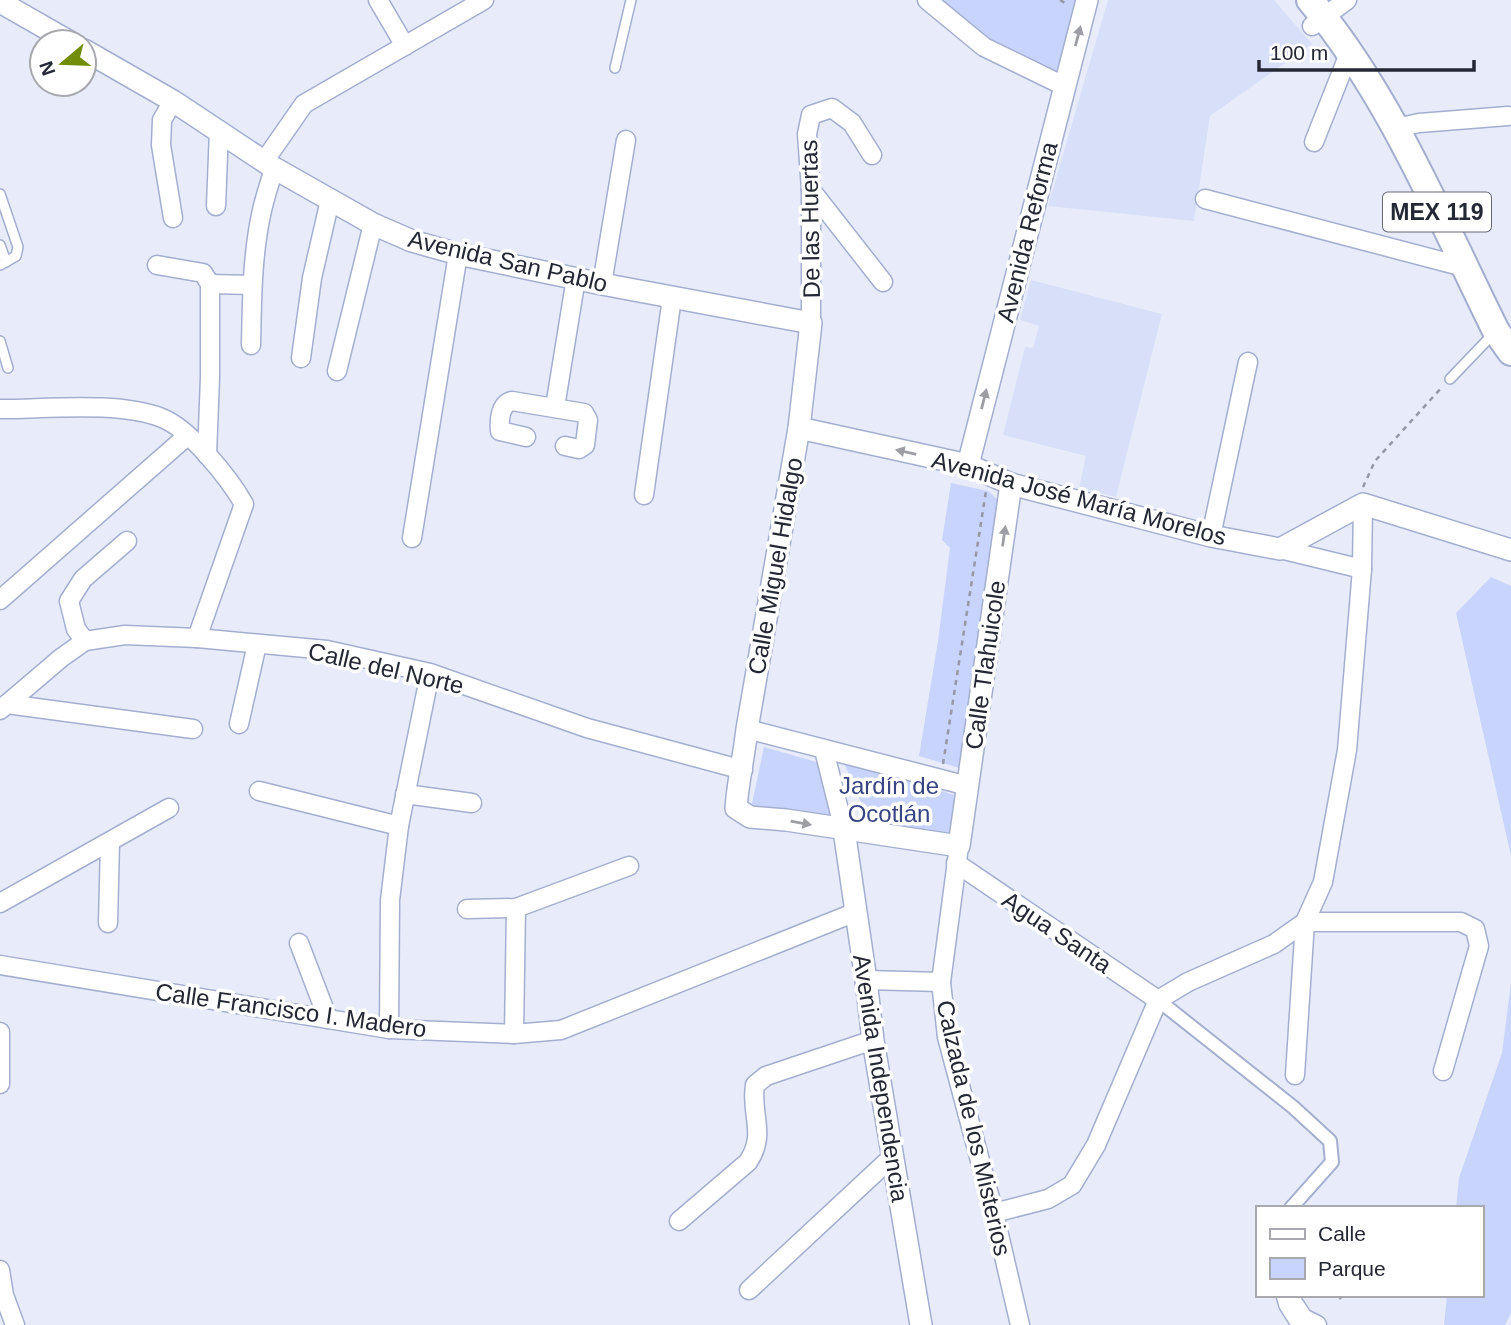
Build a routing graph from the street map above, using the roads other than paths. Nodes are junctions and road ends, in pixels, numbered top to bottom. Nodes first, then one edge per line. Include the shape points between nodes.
1 (378, 0) edge
2 (484, 0) edge
3 (631, 0) edge
4 (927, 0) edge
5 (1087, 0) edge
6 (1289, 0) edge
7 (1347, 0) edge
8 (0, 2) edge
9 (1316, 15) edge
10 (46, 28) edge
11 (405, 46) junction
12 (98, 58) edge
13 (1351, 62) junction
14 (615, 68) dead end
15 (1064, 86) junction
16 (173, 101) junction
17 (1508, 116) dead end
18 (1396, 128) junction
19 (219, 130) junction
20 (626, 140) dead end
21 (1314, 142) dead end
22 (872, 155) dead end
23 (269, 164) junction
24 (811, 190) junction
25 (0, 194) edge
26 (1205, 199) dead end
27 (330, 200) junction
28 (216, 206) dead end
29 (173, 218) dead end
30 (373, 224) junction
31 (0, 244) edge
32 (458, 254) junction
33 (3, 263) edge
34 (157, 265) dead end
35 (1464, 267) junction
36 (576, 278) junction
37 (883, 282) dead end
38 (210, 284) junction
39 (602, 284) junction
40 (252, 285) junction
41 (672, 298) junction
42 (811, 323) junction
43 (1506, 335) edge
44 (0, 341) edge
45 (251, 345) dead end
46 (301, 358) dead end
47 (1248, 362) dead end
48 (8, 368) dead end
49 (337, 371) dead end
50 (1450, 379) road end
51 (555, 407) junction
52 (0, 409) edge
53 (799, 428) junction
54 (187, 436) junction
55 (526, 437) dead end
56 (565, 446) dead end
57 (207, 455) junction
58 (968, 465) junction
59 (1011, 484) junction
60 (644, 495) dead end
61 (1363, 504) junction
62 (1211, 536) junction
63 (412, 538) dead end
64 (127, 541) dead end
65 (1280, 549) junction
66 (1511, 550) edge
67 (1362, 569) junction
68 (0, 600) edge
69 (197, 638) junction
70 (86, 642) junction
71 (257, 644) junction
72 (430, 673) junction
73 (4, 707) edge
74 (239, 724) dead end
75 (193, 729) dead end
76 (747, 729) junction
77 (824, 750) junction
78 (743, 770) junction
79 (968, 786) junction
80 (260, 791) dead end
81 (405, 794) junction
82 (472, 803) dead end
83 (169, 808) dead end
84 (399, 826) junction
85 (844, 830) junction
86 (110, 842) junction
87 (958, 855) junction
88 (629, 866) dead end
89 (0, 903) edge
90 (516, 908) junction
91 (467, 909) dead end
92 (856, 912) junction
93 (1305, 922) junction
94 (108, 923) dead end
95 (299, 943) dead end
96 (0, 965) edge
97 (866, 980) junction
98 (940, 982) junction
99 (1158, 1000) junction
100 (328, 1019) junction
101 (389, 1029) junction
102 (0, 1032) edge
103 (514, 1034) junction
104 (873, 1040) junction
105 (0, 1058) edge
106 (1443, 1071) dead end
107 (1295, 1075) dead end
108 (0, 1084) edge
109 (893, 1156) junction
110 (1293, 1206) edge
111 (994, 1213) junction
112 (679, 1221) dead end
113 (0, 1270) edge
114 (749, 1290) dead end
115 (2, 1293) edge
116 (1282, 1297) edge
117 (1289, 1297) edge
118 (15, 1325) edge
119 (921, 1325) edge
120 (1020, 1325) edge
121 (1296, 1325) edge
122 (1317, 1325) edge

1 - 11 street
2 - 11 street
3 - 14 lane
4 - 15 street via 984,47
15 -> 5 street, Avenida Reforma
6 - 9 main road, MEX 119
7 - 9 street
8 - 10 street
9 - 13 main road, MEX 119
11 - 23 street via 304,104
12 - 16 street, Avenida San Pablo
13 - 18 main road, MEX 119
13 - 21 street
58 -> 15 street, Avenida Reforma
16 - 19 street, Avenida San Pablo
16 - 29 street via 162,120 161,145
17 - 18 street
18 - 35 main road, MEX 119
19 - 23 street, Avenida San Pablo
19 - 28 street
20 - 39 street
22 - 24 street, De las Huertas via 852,123 832,108 811,115 807,134
23 - 27 street, Avenida San Pablo
23 - 40 street
24 - 37 street
24 - 42 street, De las Huertas
25 - 33 lane via 18,247 16,256
26 - 35 street
27 - 30 street, Avenida San Pablo
27 - 46 street via 312,278
30 - 32 street, Avenida San Pablo
30 - 49 street
31 - 33 lane
32 - 36 street, Avenida San Pablo
32 - 63 street
34 - 38 street via 203,273
35 - 43 main road, MEX 119
36 - 39 street, Avenida San Pablo
36 - 51 street
38 - 40 street
38 - 57 street
39 - 41 street, Avenida San Pablo
40 - 45 street
41 - 42 street, Avenida San Pablo
41 - 60 street
42 - 53 street, Calle Miguel Hidalgo
43 - 50 lane
44 - 48 lane
47 - 62 street
51 - 55 street via 512,401 503,406 500,430
51 - 56 street via 588,416 583,448
52 - 54 street via 120,408 163,418
58 -> 53 street, Avenida José María Morelos
53 - 76 street, Calle Miguel Hidalgo
54 - 57 street
54 - 68 street
57 - 69 street via 244,504
58 - 59 street, Avenida José María Morelos
59 - 62 street, Avenida José María Morelos
79 -> 59 street, Calle Tlahuicole
61 - 65 street
61 - 66 street
61 - 67 street
62 - 65 street, Avenida José María Morelos
64 - 70 street via 83,579 69,601 76,629
65 - 67 street
67 - 93 street via 1347,750 1323,882
69 - 70 street, Calle del Norte via 125,635
69 - 71 street, Calle del Norte
70 - 73 street, Calle del Norte
71 - 72 street, Calle del Norte via 327,650
71 - 74 street
72 - 78 street, Calle del Norte via 587,728
72 - 81 street
73 - 75 street
76 - 77 street
76 - 78 street, Calle Miguel Hidalgo
77 - 79 street
77 - 85 street
78 -> 85 street, Calle Miguel Hidalgo via 736,808 750,817
79 - 87 street, Calle Tlahuicole
80 - 84 street
81 - 82 street
81 - 84 street
83 - 86 street
84 - 101 street via 390,900
85 - 87 street
85 - 92 street, Avenida Independencia
86 - 89 street
86 - 94 street
87 - 98 street, Calzada de los Misterios
87 - 99 street, Agua Santa
88 - 90 street
90 - 91 street
90 - 103 street
92 - 97 street, Avenida Independencia
92 - 103 street, Calle Francisco I. Madero via 561,1030
93 - 99 street via 1274,944
93 - 106 street via 1461,922 1475,929 1479,946
93 - 107 street
95 - 100 street
96 - 100 street, Calle Francisco I. Madero
97 - 98 street
97 - 104 street, Avenida Independencia
98 - 111 street, Calzada de los Misterios via 947,1037
99 - 110 street via 1330,1141 1332,1162
99 - 111 street via 1096,1145 1072,1185 1048,1199
100 - 101 street, Calle Francisco I. Madero
101 - 103 street, Calle Francisco I. Madero
102 - 105 street
104 - 109 street, Avenida Independencia
104 - 112 street via 766,1076 755,1085 757,1149
105 - 108 street
109 - 114 street
109 - 119 street, Avenida Independencia
111 - 120 street, Calzada de los Misterios
113 - 115 street
115 - 118 street
116 - 121 lane
117 - 122 street via 1303,1318

